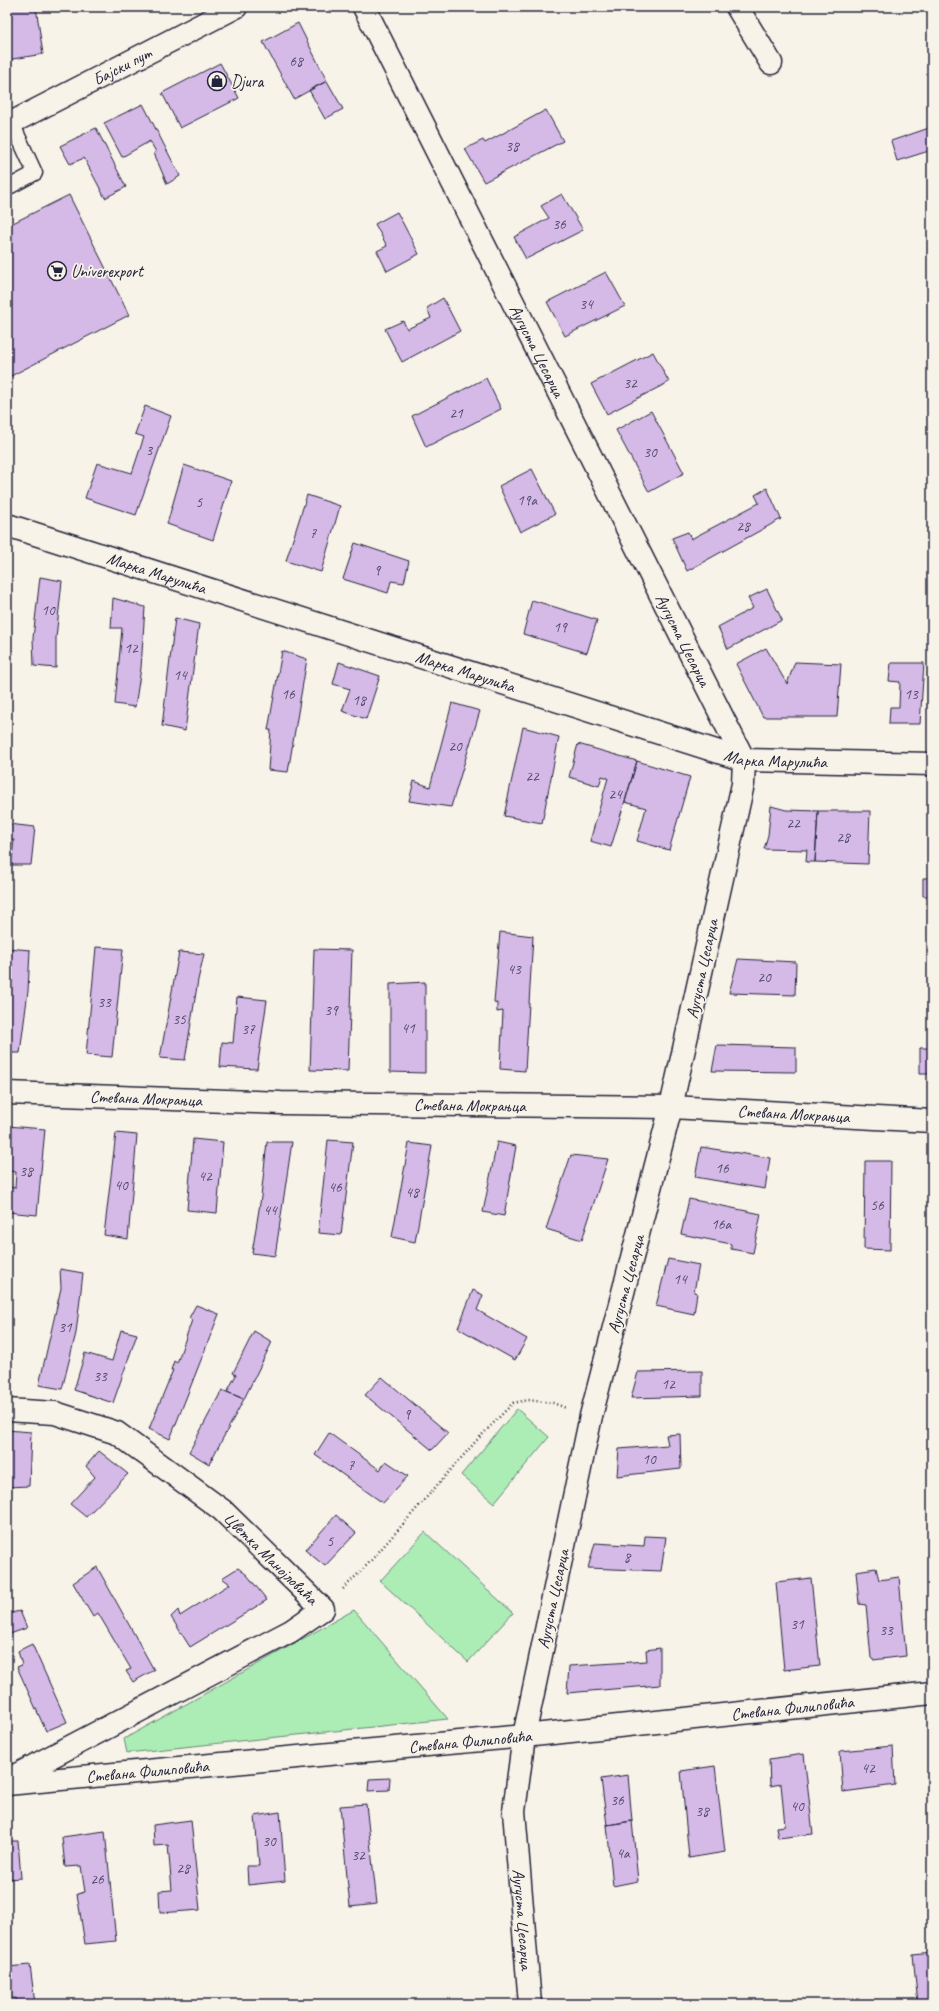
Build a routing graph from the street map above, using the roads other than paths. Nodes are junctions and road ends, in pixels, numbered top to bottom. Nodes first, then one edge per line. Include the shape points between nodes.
1 (236, 7) edge
2 (364, 7) edge
3 (737, 7) edge
4 (771, 63) dead end
5 (9, 124) edge
6 (7, 188) edge
7 (7, 525) edge
8 (744, 760) junction
9 (932, 764) edge
10 (7, 1093) edge
11 (671, 1108) junction
12 (932, 1121) edge
13 (7, 1410) edge
14 (932, 1693) edge
15 (524, 1736) junction
16 (7, 1780) edge
17 (7, 1784) edge
18 (530, 2004) edge

1 - 5 street, Бајски пут
2 - 8 street, Аугуста Цесарца
3 - 4 street
5 - 6 lane via 35,173
7 - 8 street, Марка Марулића
8 - 9 street, Марка Марулића
8 - 11 street, Аугуста Цесарца via 743,784
10 - 11 street, Стевана Мокрањца via 281,1104
11 - 12 street, Стевана Мокрањца
11 - 15 street, Аугуста Цесарца via 591,1416
13 - 16 street, Цветка Манојловића via 55,1413 117,1433 222,1510 323,1609 290,1631
14 - 15 street, Стевана Филиповића
15 - 17 street, Стевана Филиповића
15 - 18 street, Аугуста Цесарца via 514,1811

